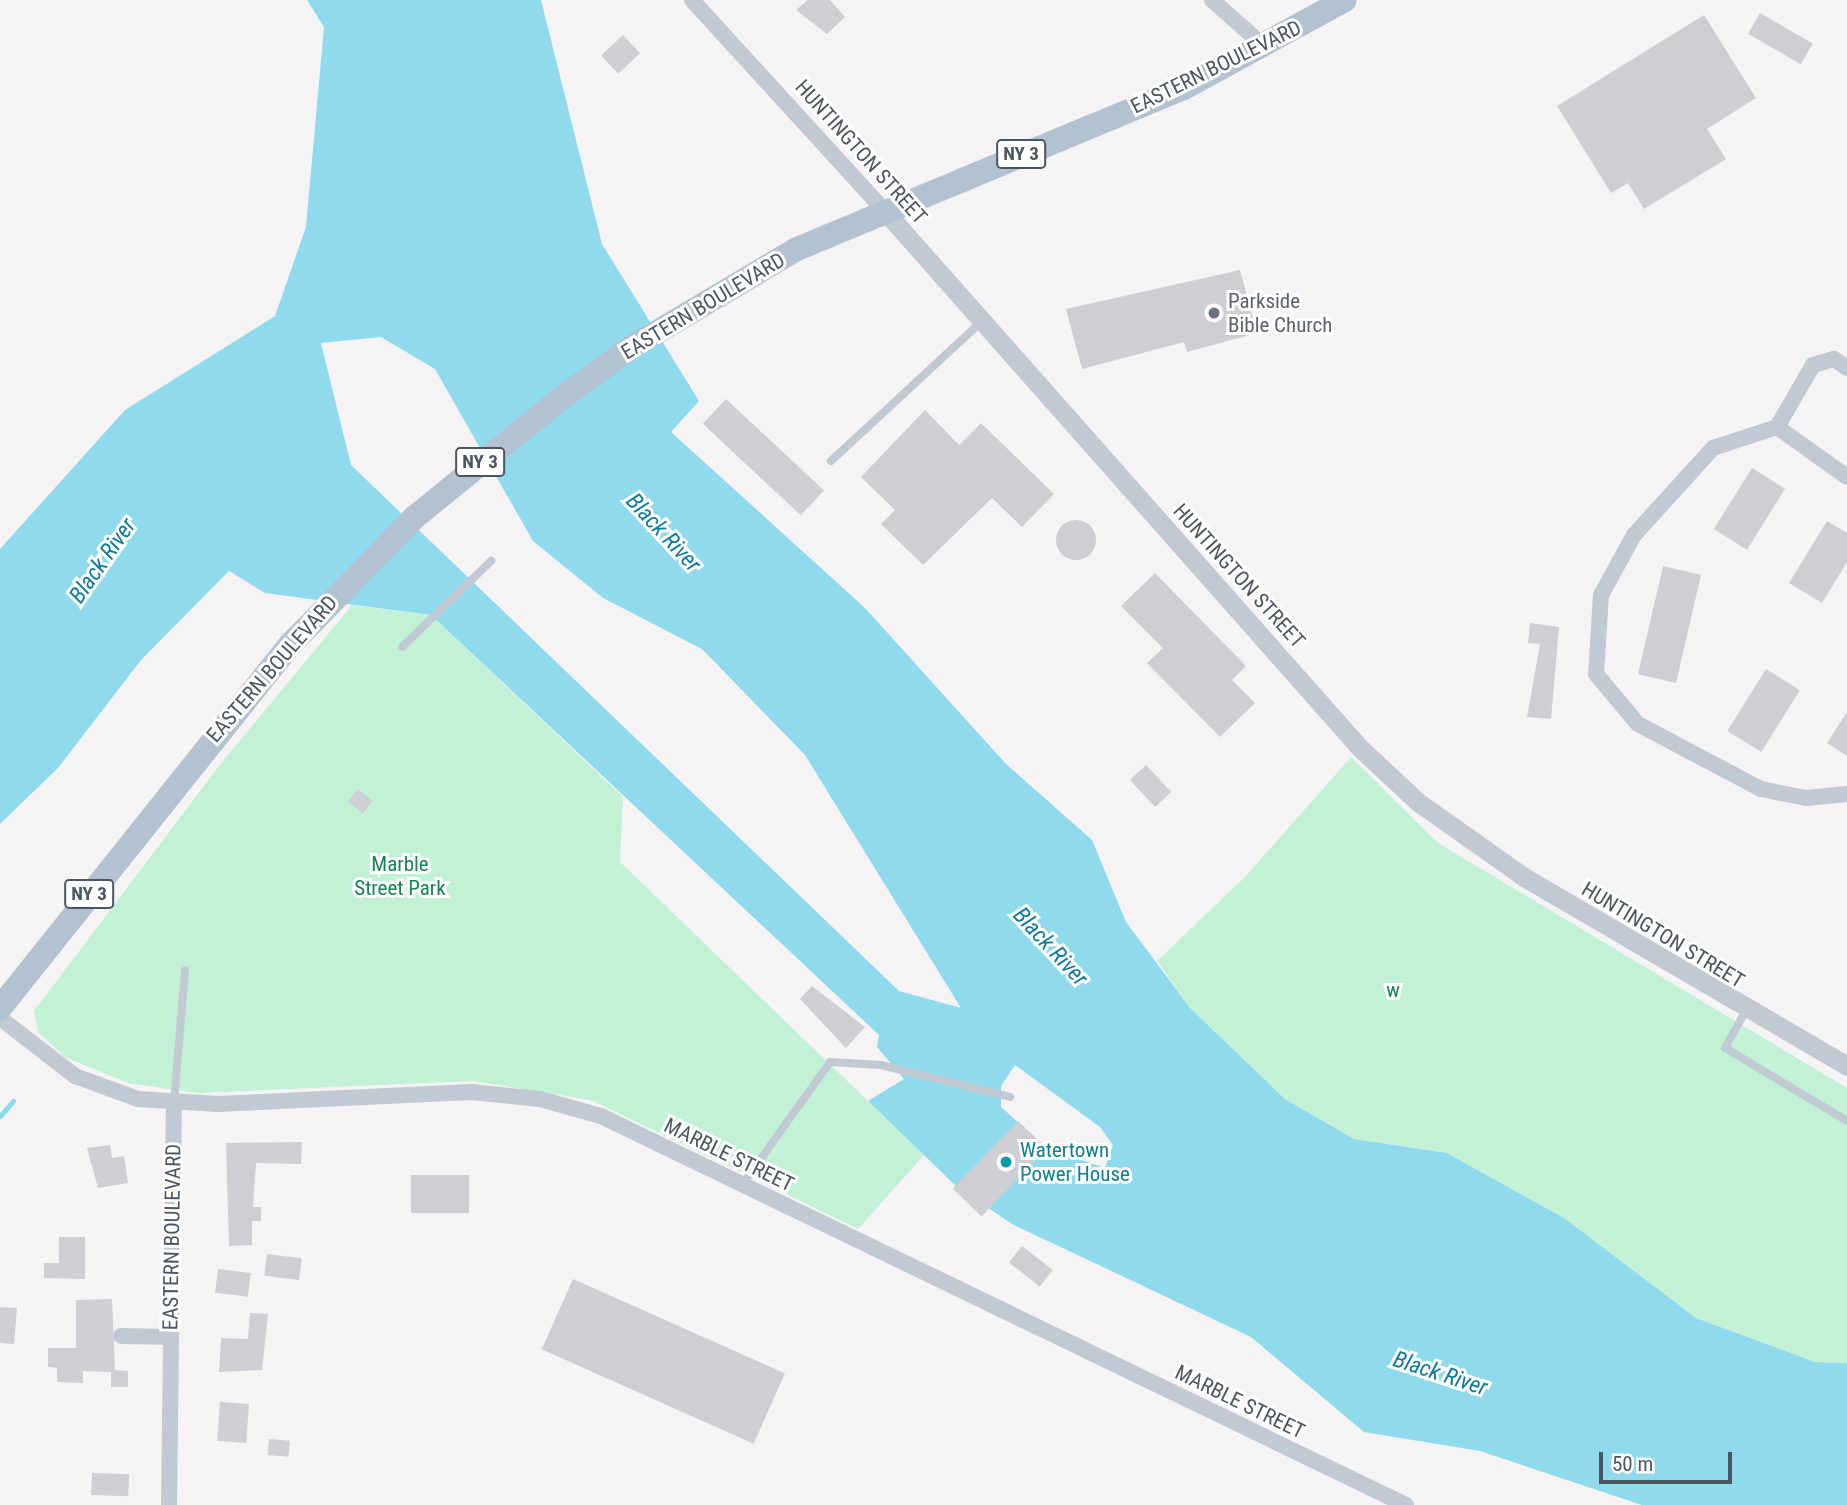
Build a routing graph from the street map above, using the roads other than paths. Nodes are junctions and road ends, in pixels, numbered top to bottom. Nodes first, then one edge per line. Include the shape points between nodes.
1 (692, 0) edge
2 (1212, 0) edge
3 (1345, 0) edge
4 (1265, 47) junction
5 (884, 210) junction
6 (982, 321) junction
7 (1847, 368) edge
8 (1777, 428) junction
9 (831, 461) dead end
10 (1847, 477) edge
11 (491, 561) dead end
12 (402, 648) dead end
13 (1847, 793) edge
14 (185, 970) dead end
15 (0, 1008) edge
16 (1745, 1012) junction
17 (0, 1018) edge
18 (1847, 1066) edge
19 (1010, 1097) dead end
20 (174, 1102) junction
21 (1847, 1121) edge
22 (742, 1185) junction
23 (121, 1336) dead end
24 (171, 1337) junction
25 (169, 1505) edge
26 (1406, 1505) edge

1 - 5 street, HUNTINGTON STREET
2 - 4 street
3 - 4 main road, EASTERN BOULEVARD / NY 3
4 - 5 main road, EASTERN BOULEVARD / NY 3 via 1184,88
5 - 6 street, HUNTINGTON STREET
5 - 15 main road, EASTERN BOULEVARD / NY 3 via 797,249 695,307 487,456 415,517 289,646
6 - 9 lane
6 - 16 street, HUNTINGTON STREET via 1360,748 1418,802 1524,877
7 - 8 street via 1834,359 1813,365
8 - 10 street
8 - 13 street via 1713,448 1634,535 1601,595 1597,674 1638,724 1760,789 1806,798
11 - 12 lane
14 - 20 lane, EASTERN BOULEVARD
16 - 18 street, HUNTINGTON STREET
16 - 21 lane via 1725,1048
17 - 20 street, MARBLE STREET via 75,1076 138,1099
19 - 22 lane via 881,1065 830,1062
20 - 22 street, MARBLE STREET via 386,1092 540,1099 601,1116
20 - 24 street, EASTERN BOULEVARD
22 - 26 street, MARBLE STREET
23 - 24 street
24 - 25 street, EASTERN BOULEVARD

